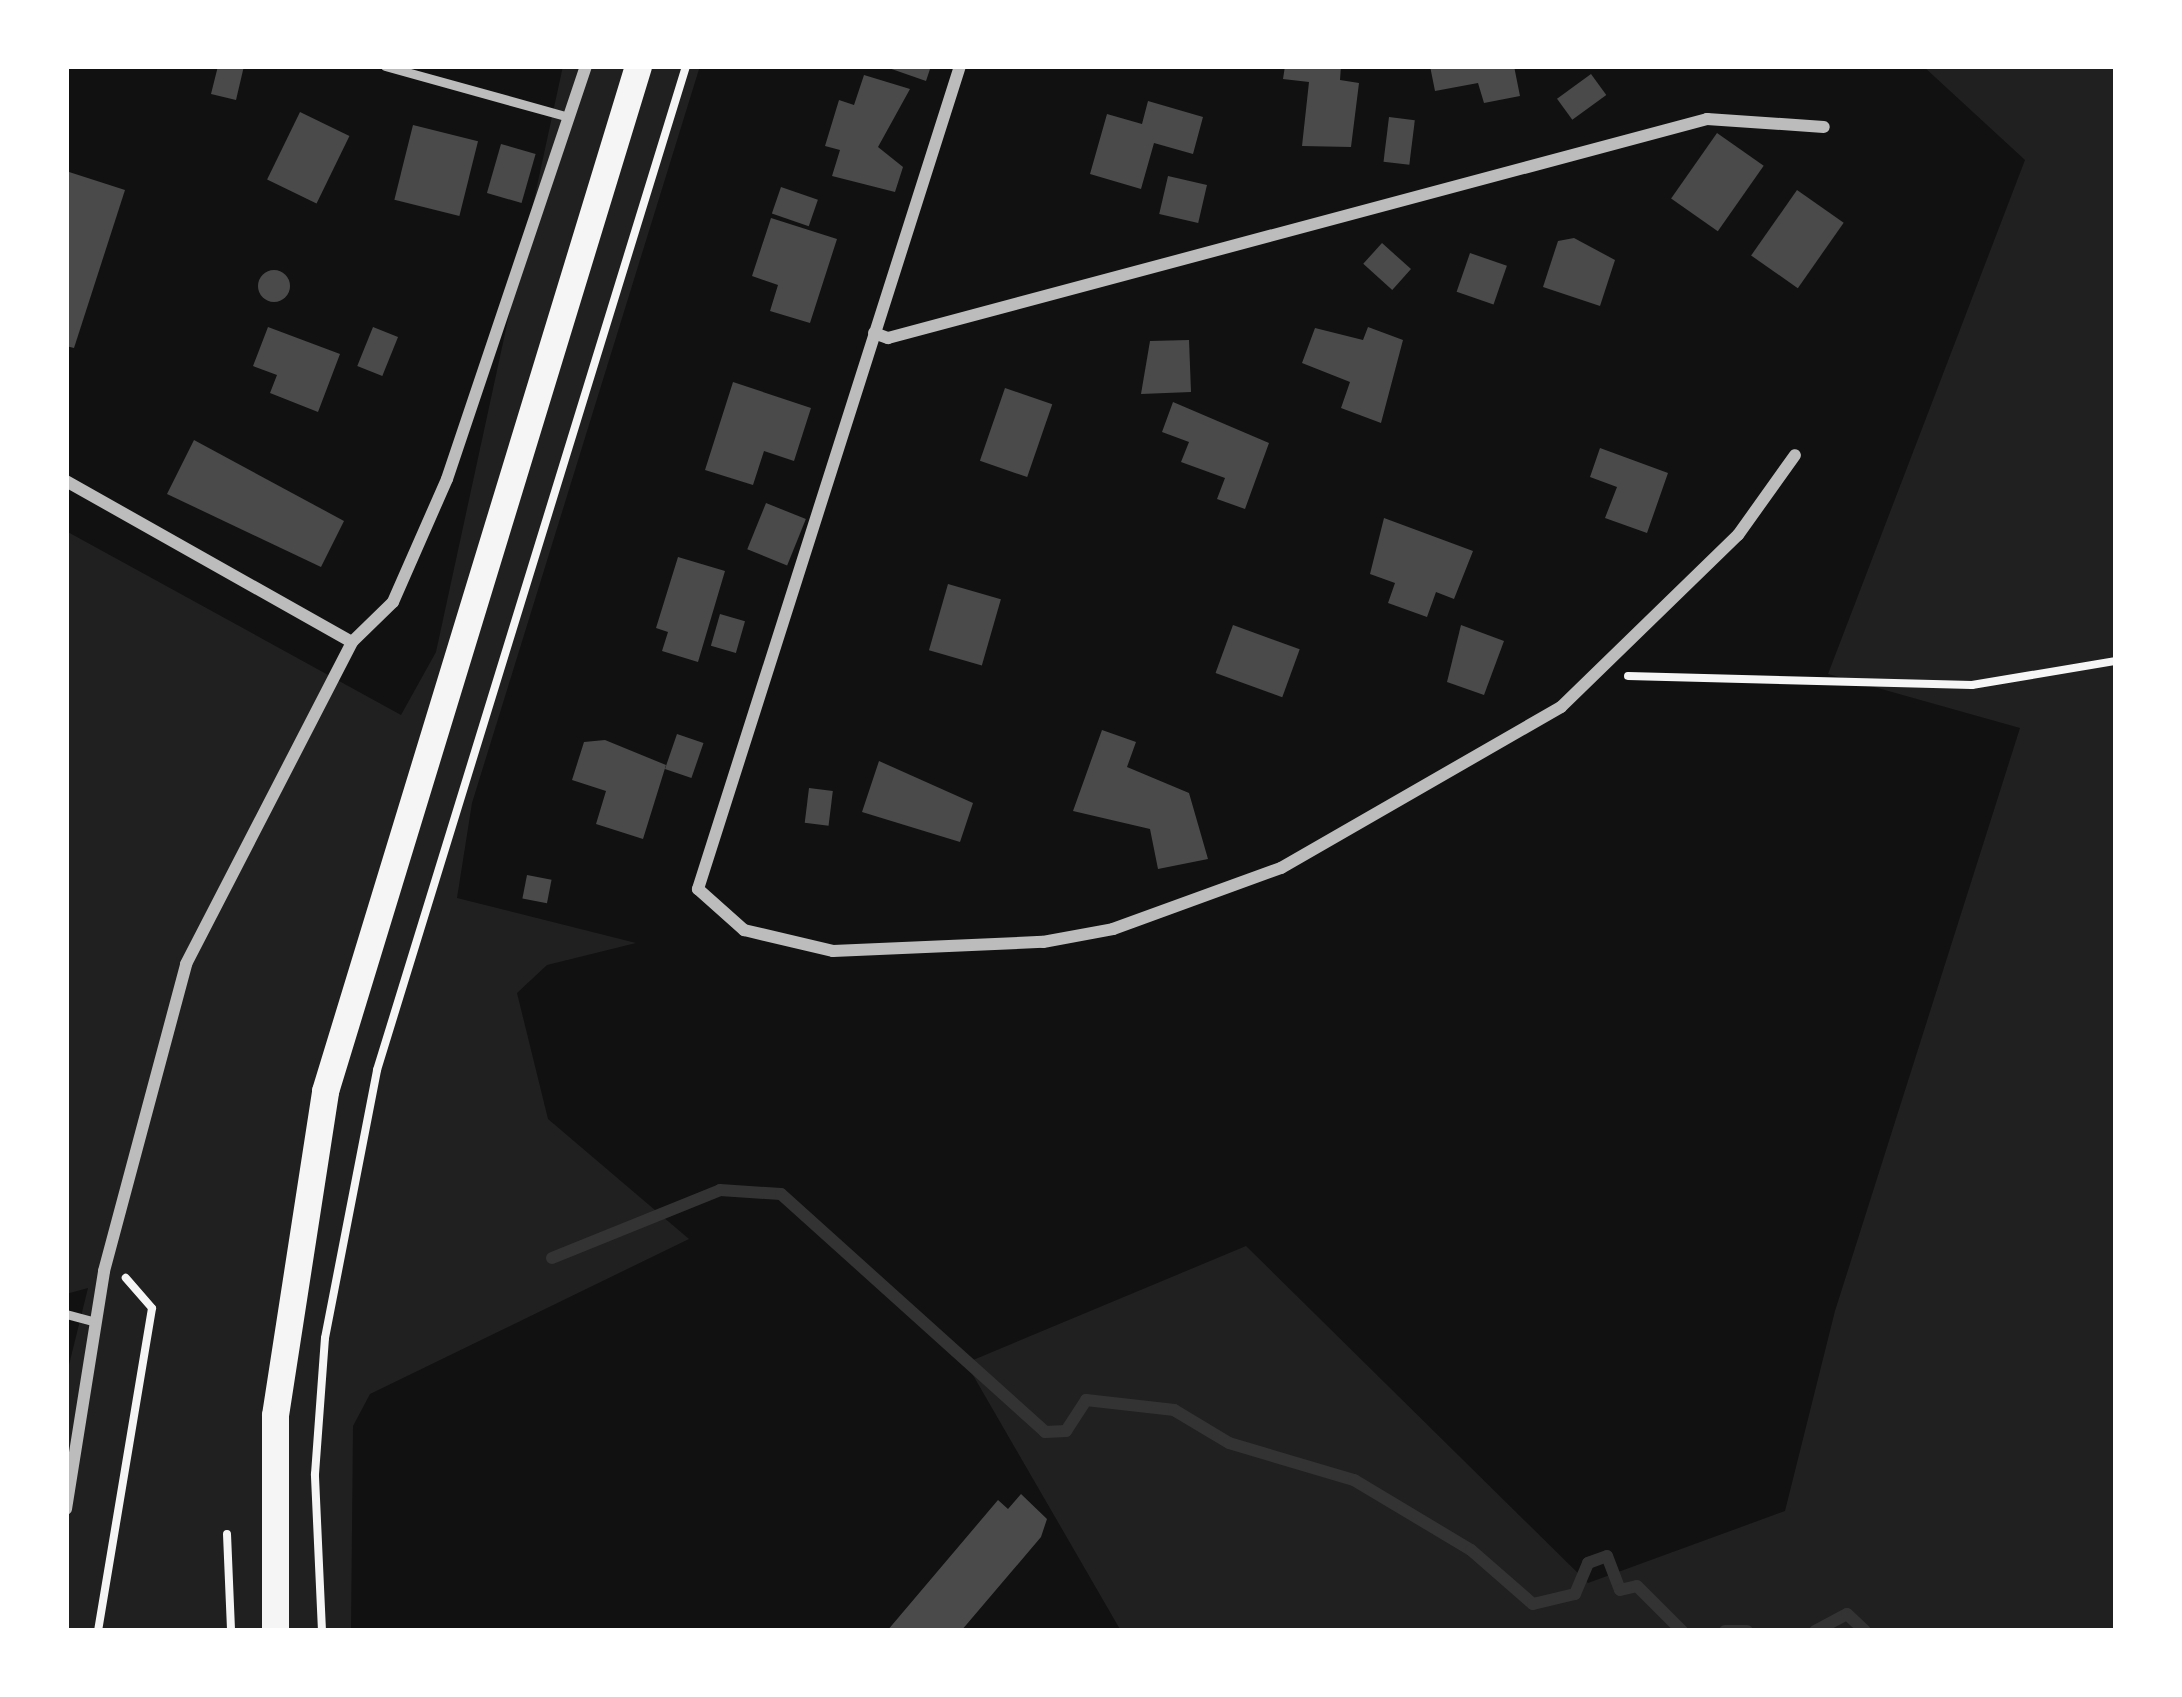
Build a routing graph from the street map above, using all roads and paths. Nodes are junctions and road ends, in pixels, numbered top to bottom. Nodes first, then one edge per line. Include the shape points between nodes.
1 (385, 66) edge
2 (586, 66) edge
3 (638, 66) edge
4 (686, 66) edge
5 (960, 66) edge
6 (565, 116) junction
7 (1824, 127) dead end
8 (874, 333) junction
9 (1795, 455) dead end
10 (66, 481) edge
11 (352, 642) junction
12 (2116, 661) edge
13 (1596, 675) junction
14 (104, 1271) junction
15 (66, 1314) edge
16 (95, 1322) junction
17 (66, 1509) edge
18 (227, 1534) dead end
19 (275, 1630) edge
20 (98, 1631) edge
21 (231, 1631) edge
22 (322, 1631) edge

1 - 6 lane
2 - 6 street
3 - 19 main road via 326,1091 275,1415
4 - 22 path via 377,1070 322,1361
5 - 8 street
6 - 11 street via 447,479 393,602
7 - 8 street via 1707,119 888,338
8 - 13 street via 698,889 744,930 888,951 1113,929 1376,821
9 - 13 street via 1738,535
10 - 11 street
11 - 14 street via 186,964
12 - 13 path via 1972,685
14 - 16 street
14 - 20 path via 145,1288 152,1308
15 - 16 lane
16 - 17 street
18 - 21 path

